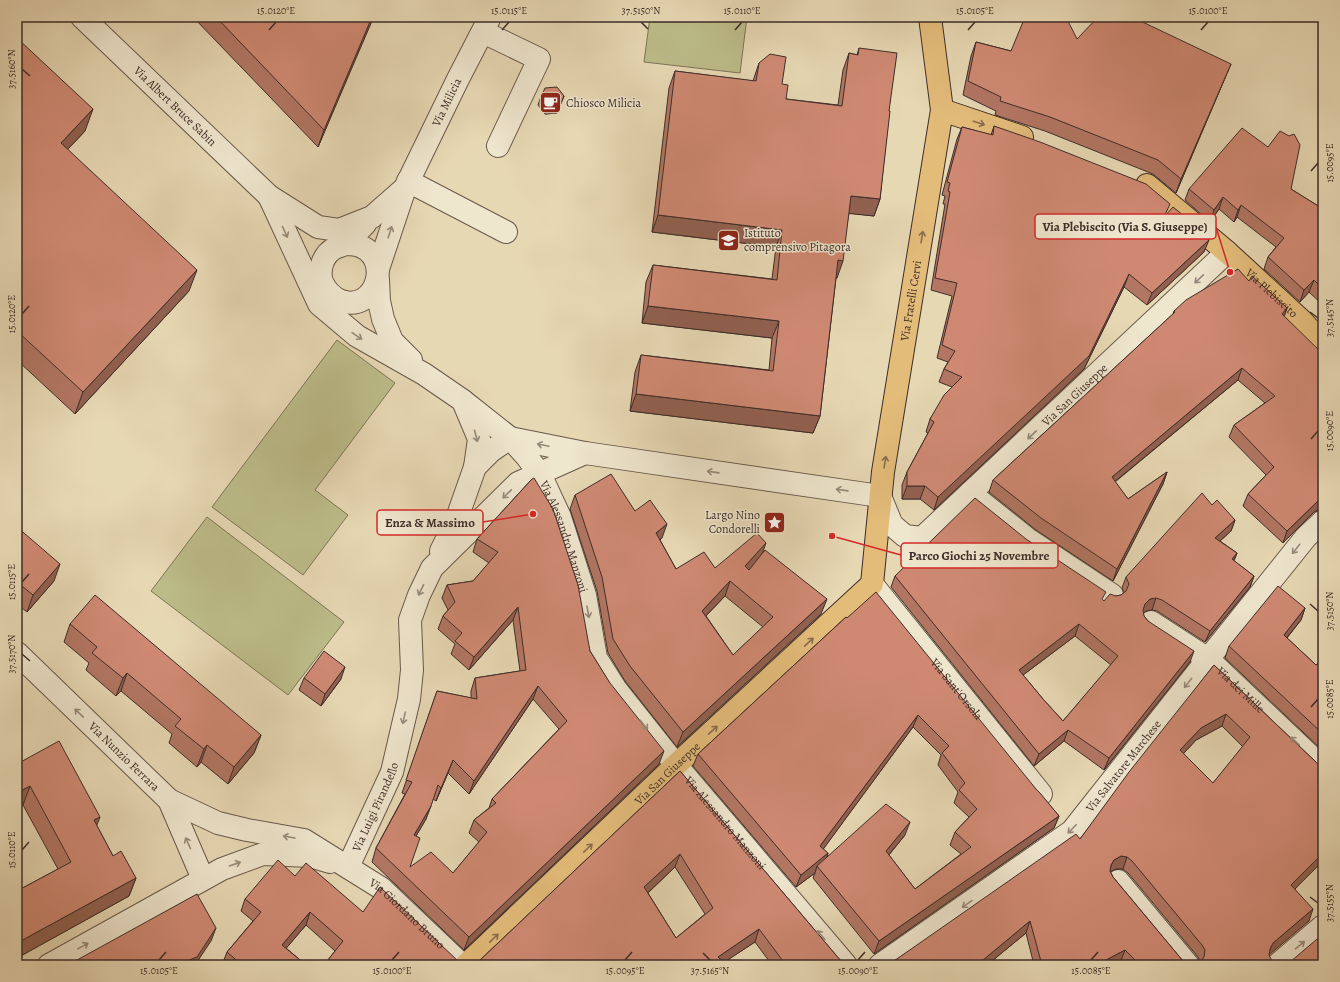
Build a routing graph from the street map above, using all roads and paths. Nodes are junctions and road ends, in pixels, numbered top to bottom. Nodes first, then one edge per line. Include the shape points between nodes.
1 (82, 17) edge
2 (930, 17) edge
3 (486, 24) edge
4 (942, 110) junction
5 (1040, 143) edge
6 (498, 146) dead end
7 (1126, 177) edge
8 (406, 184) junction
9 (269, 196) junction
10 (506, 232) dead end
11 (350, 240) junction
12 (1227, 252) junction
13 (378, 274) junction
14 (323, 294) junction
15 (1323, 344) edge
16 (424, 374) junction
17 (462, 400) junction
18 (510, 438) junction
19 (585, 453) junction
20 (475, 467) junction
21 (540, 474) junction
22 (970, 494) junction
23 (880, 496) junction
24 (1323, 521) edge
25 (432, 568) junction
26 (872, 584) junction
27 (1112, 595) edge
28 (1151, 622) edge
29 (17, 653) edge
30 (1208, 659) junction
31 (676, 765) junction
32 (1323, 768) edge
33 (1041, 794) edge
34 (169, 800) junction
35 (348, 867) junction
36 (204, 879) junction
37 (1118, 882) edge
38 (1323, 926) edge
39 (49, 965) edge
40 (462, 965) edge
41 (466, 965) edge
42 (846, 965) edge
43 (880, 965) edge
44 (1188, 965) edge
45 (1277, 965) edge

1 - 9 street, Via Albert Bruce Sabin
2 - 4 main road, Via Fratelli Cervi
3 - 6 street via 539,59
3 - 8 street, Via Milicia
4 -> 5 main road
23 -> 4 main road, Via Fratelli Cervi
7 - 12 main road, Via Plebiscito via 1148,186
8 - 10 street
8 - 11 street
13 -> 8 street
9 - 11 street via 318,227
9 -> 14 street
11 - 13 street via 374,258
11 - 14 street via 334,248 326,256 321,266
12 - 15 main road, Via Plebiscito via 1301,320
12 -> 22 street, Via San Giuseppe
13 - 14 street via 373,290 365,298 354,302
13 - 16 street via 379,301 392,341
14 -> 16 street via 357,336
16 - 17 street
17 - 18 street
17 -> 20 street via 479,439
19 -> 18 street
18 - 20 street via 491,451
18 - 21 street, Via Alessandro Manzoni
19 - 21 street, Via Luigi Pirandello
23 -> 19 street
20 - 25 street via 456,521
21 -> 25 street, Via Luigi Pirandello via 518,483
21 -> 31 street, Via Alessandro Manzoni via 560,516 582,588 596,658 615,688
22 - 23 street, Via San Giuseppe via 922,538 905,536 892,525
22 - 27 street via 1029,540
23 - 26 main road, Via Fratelli Cervi
24 -> 30 street, Via Salvatore Marchese via 1306,537
25 -> 35 street, Via Luigi Pirandello via 410,620 412,670 409,699 392,772
31 -> 26 main road, Via San Giuseppe
26 - 33 street, Via Sant'Orsola
28 - 30 street, Via dei Mille
34 -> 29 street, Via Nunzio Ferrara
32 -> 30 street, Via dei Mille
30 -> 43 street, Via Salvatore Marchese via 1072,831
41 -> 31 main road, Via San Giuseppe
42 -> 31 street, Via Alessandro Manzoni
35 -> 34 street, Via Giordano Bruno via 304,840 218,823
36 -> 34 street, Via Nunzio Ferrara
36 -> 35 street, Via Luigi Pirandello via 222,869 263,854 310,856
35 - 40 street, Via Giordano Bruno via 381,888
39 -> 36 street, Via Luigi Pirandello
37 - 44 street
45 -> 38 street

